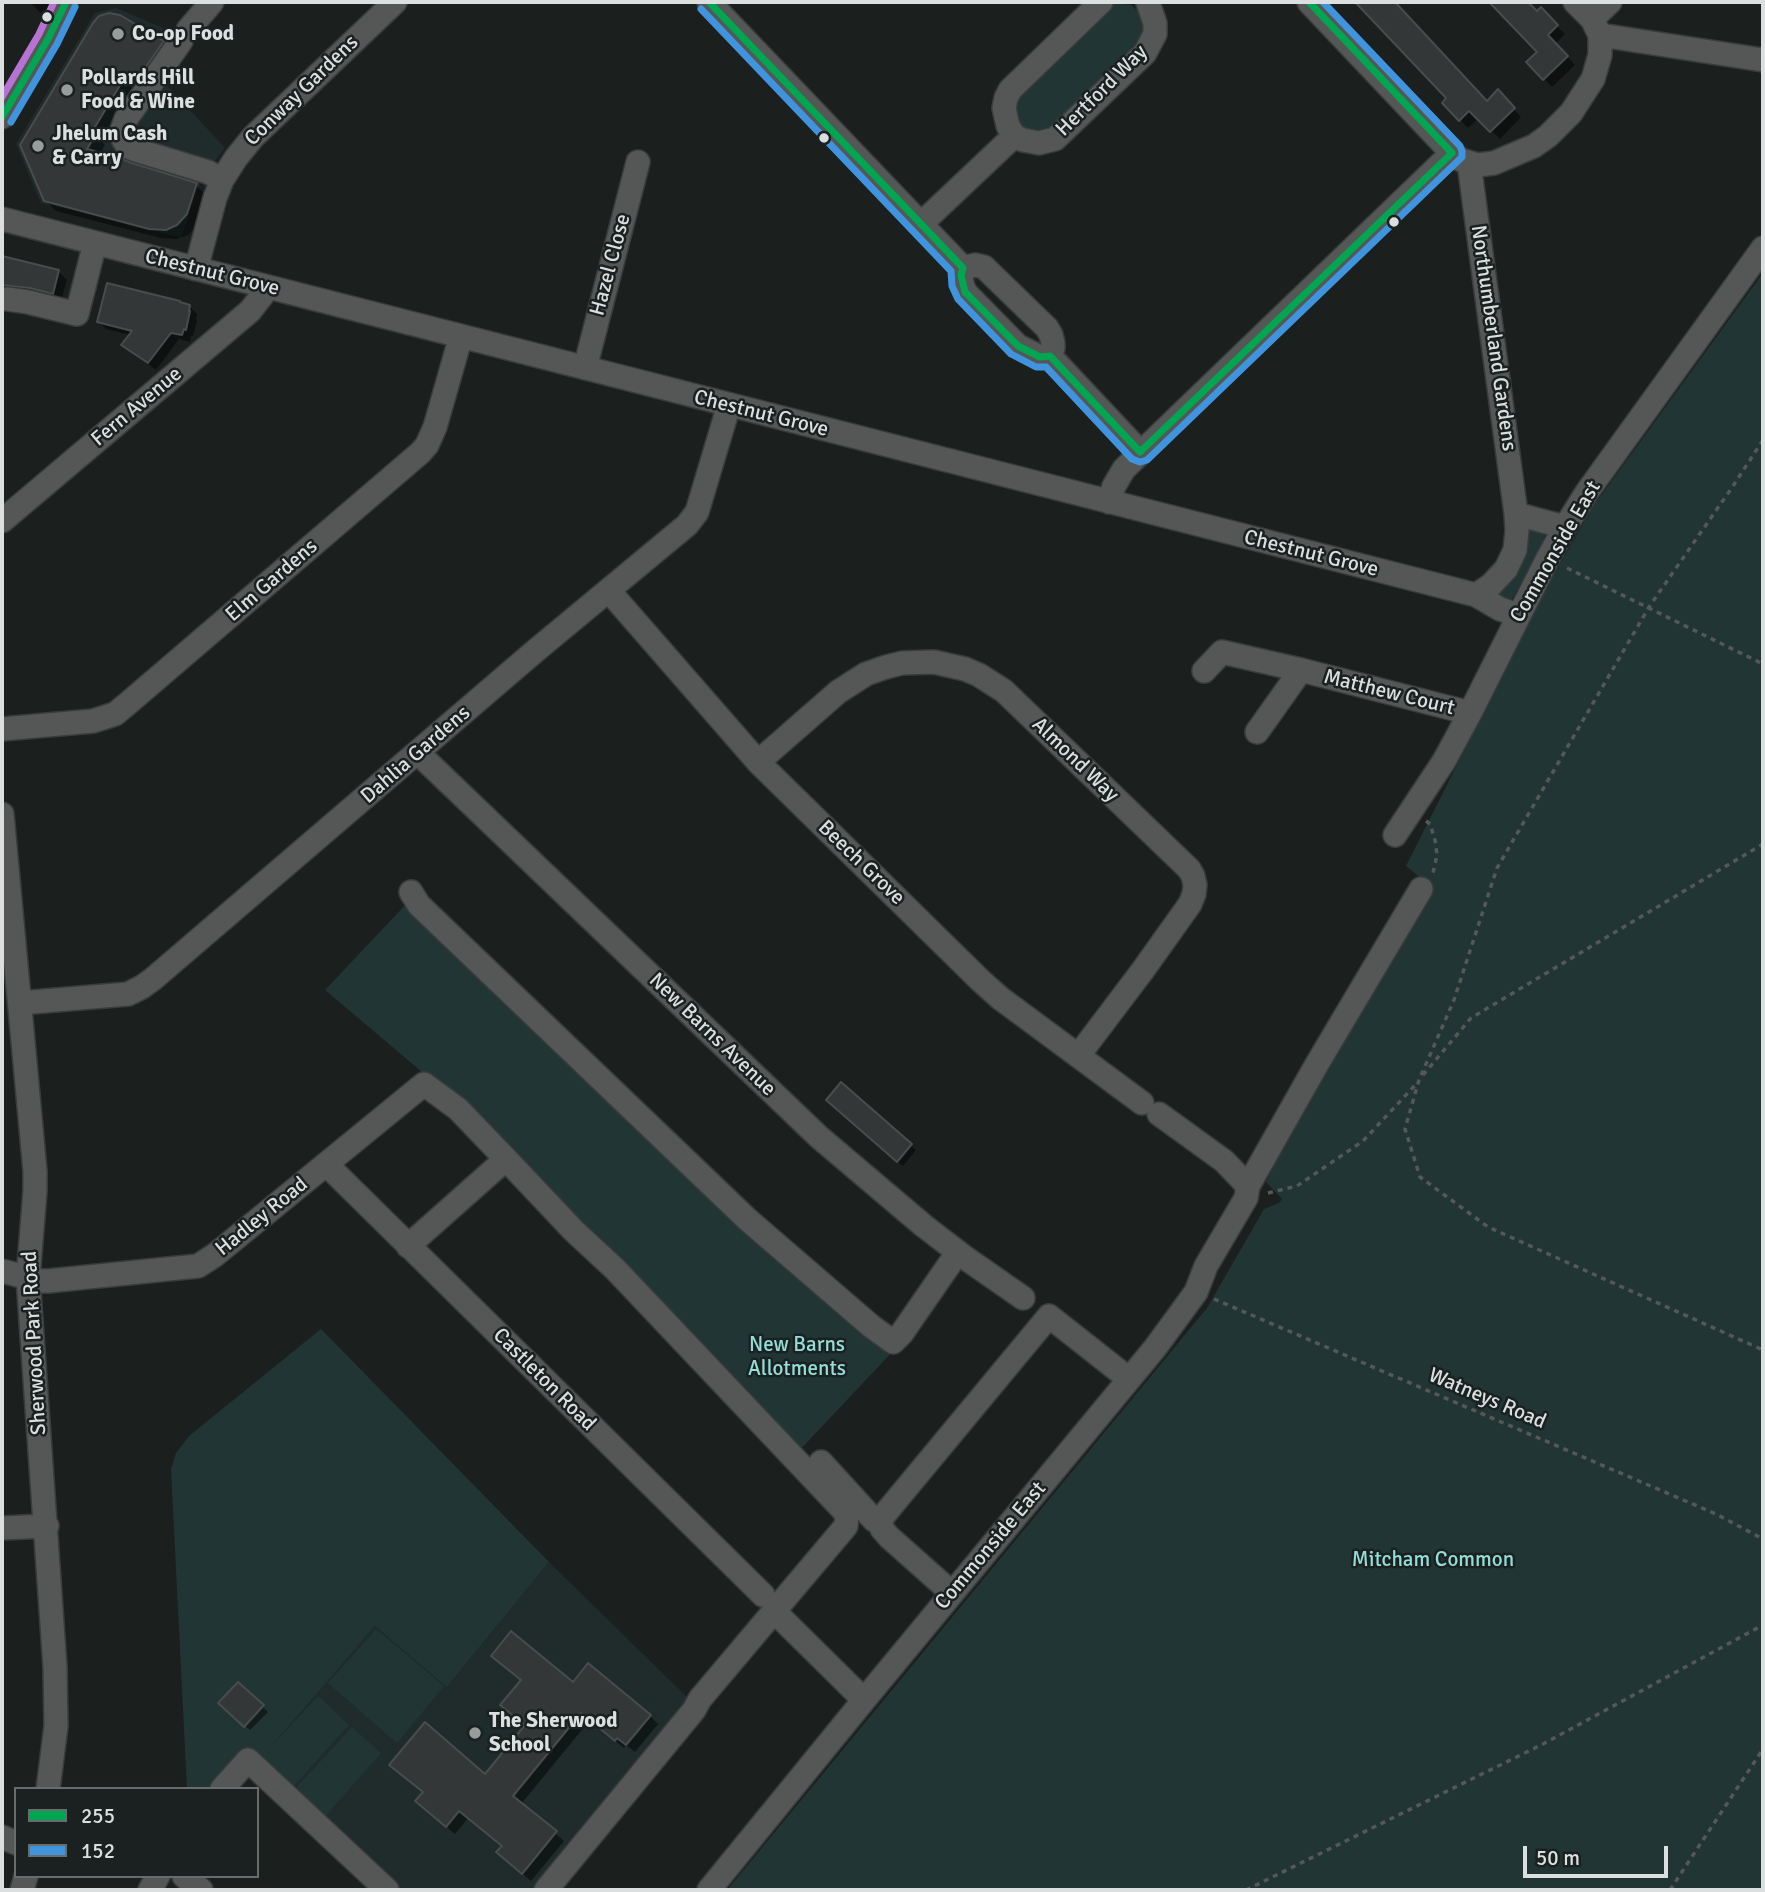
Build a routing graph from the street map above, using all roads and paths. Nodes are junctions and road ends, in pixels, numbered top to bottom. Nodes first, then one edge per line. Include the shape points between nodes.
1 (66, 2) edge
2 (212, 2) edge
3 (395, 2) edge
4 (709, 2) edge
5 (1101, 2) edge
6 (1148, 2) edge
7 (1309, 2) edge
8 (1575, 2) edge
9 (1610, 2) edge
10 (1596, 27) junction
11 (1763, 61) edge
12 (2, 117) edge
13 (1014, 136) junction
14 (1460, 158) junction
15 (638, 162) dead end
16 (222, 180) junction
17 (2, 219) edge
18 (922, 223) junction
19 (95, 243) junction
20 (1763, 248) edge
21 (963, 268) junction
22 (196, 269) junction
23 (268, 288) junction
24 (7, 299) dead end
25 (461, 336) junction
26 (1050, 356) junction
27 (585, 368) junction
28 (729, 405) junction
29 (1763, 440) edge
30 (1140, 452) junction
31 (1109, 502) junction
32 (1516, 514) junction
33 (2, 521) edge
34 (1565, 527) junction
35 (1547, 559) junction
36 (609, 591) junction
37 (1476, 595) junction
38 (1649, 607) junction
39 (1518, 615) junction
40 (1763, 664) edge
41 (1301, 670) junction
42 (1204, 671) dead end
43 (1470, 713) junction
44 (2, 729) edge
45 (1257, 732) dead end
46 (418, 753) junction
47 (758, 762) junction
48 (1413, 810) junction
49 (2, 814) edge
50 (1395, 835) dead end
51 (1763, 844) edge
52 (1421, 889) joint
53 (411, 892) dead end
54 (20, 1003) junction
55 (1078, 1056) junction
56 (1419, 1080) junction
57 (506, 1159) junction
58 (327, 1164) junction
59 (1247, 1192) junction
60 (408, 1246) junction
61 (958, 1252) junction
62 (2, 1271) edge
63 (28, 1278) junction
64 (1196, 1292) junction
65 (1023, 1298) dead end
66 (1763, 1350) edge
67 (1129, 1379) junction
68 (821, 1462) dead end
69 (880, 1523) junction
70 (47, 1526) junction
71 (2, 1528) edge
72 (1763, 1539) edge
73 (952, 1593) junction
74 (769, 1604) junction
75 (1763, 1625) edge
76 (864, 1700) junction
77 (1763, 1749) edge
78 (48, 1787) edge
79 (224, 1787) edge
80 (186, 1878) edge
81 (201, 1890) edge
82 (387, 1890) edge
83 (546, 1890) edge
84 (709, 1890) edge
85 (1246, 1890) edge
86 (1670, 1890) edge

1 - 12 street
2 - 16 street via 184,35 122,130 128,146
3 - 16 street, Conway Gardens via 253,137
4 - 18 street
5 - 13 street via 1010,90 1004,108
6 - 13 street, Hertford Way via 1155,34 1145,53 1055,139 1039,144
7 - 14 street
8 - 10 street
9 - 10 street
10 - 11 street
10 - 14 street via 1600,55 1593,79 1564,121 1523,152 1489,164
13 - 18 street
14 - 30 street
14 - 32 street, Northumberland Gardens
15 - 27 street, Hazel Close
16 - 22 street, Conway Gardens
17 - 19 street, Chestnut Grove
18 - 21 street
19 - 22 street, Chestnut Grove
19 - 24 street via 77,314
20 - 34 street, Commonside East
21 - 26 street via 965,292 1018,346
21 - 26 street via 984,267 1047,328 1053,343
22 - 23 street, Chestnut Grove
23 - 25 street, Chestnut Grove
23 - 33 street, Fern Avenue via 250,311
25 - 27 street, Chestnut Grove
25 - 44 street, Elm Gardens via 438,420 420,453 158,678 106,718
26 - 30 street
27 - 28 street, Chestnut Grove
28 - 31 street, Chestnut Grove
28 - 36 street, Dahlia Gardens via 697,512
29 - 38 path
30 - 31 street via 1118,476
31 - 37 street, Chestnut Grove
32 - 34 street
32 - 37 street, Northumberland Gardens via 1515,550 1506,569
34 - 35 street, Commonside East
35 - 38 path
35 - 39 street, Commonside East
36 - 46 street, Dahlia Gardens
36 - 47 street, Beech Grove
37 - 39 street, Chestnut Grove
38 - 40 path
38 - 56 path via 1497,868 1454,1000
39 - 43 street, Commonside East
41 - 42 street via 1222,652
41 - 43 street, Matthew Court
41 - 45 street, Matthew Court
43 - 48 street, Commonside East
46 - 54 street, Dahlia Gardens via 142,988 105,998
46 - 61 street, New Barns Avenue via 819,1137
47 - 55 street, Beech Grove via 981,981
47 - 55 street, Almond Way via 838,692 886,667 934,662 965,669 1004,691 1189,869 1195,885 1190,904
48 - 50 street, Commonside East
48 - 52 path via 1430,824 1437,855 1434,872
49 - 54 street, Sherwood Park Road
51 - 56 path via 1471,1018
52 - 59 street, Commonside East
53 - 61 street via 419,905 747,1219 893,1342
54 - 63 street, Sherwood Park Road via 35,1171
55 - 59 street, Beech Grove via 1224,1161
56 - 59 path via 1363,1141 1297,1186
56 - 66 path via 1405,1129 1420,1177 1488,1227
57 - 58 street, Hadley Road via 458,1109 424,1084
57 - 60 street
57 - 74 street via 847,1514 846,1526
58 - 60 street, Castleton Road
58 - 63 street, Hadley Road via 198,1266 48,1281
59 - 64 street, Commonside East
60 - 74 street, Castleton Road
61 - 65 street, New Barns Avenue
62 - 63 street, Hadley Road
63 - 70 street, Sherwood Park Road
64 - 67 street, Commonside East
64 - 72 path, Watneys Road via 1703,1508
67 - 69 street via 1049,1316
67 - 73 street, Commonside East
68 - 69 street
69 - 73 street via 888,1537
70 - 71 street
70 - 78 street, Sherwood Park Road via 56,1687
73 - 76 street, Commonside East
74 - 76 street, Castleton Road
74 - 83 street via 768,1618
75 - 85 path via 1543,1744
76 - 84 street, Commonside East
77 - 86 path
79 - 82 street via 248,1760
80 - 81 street

